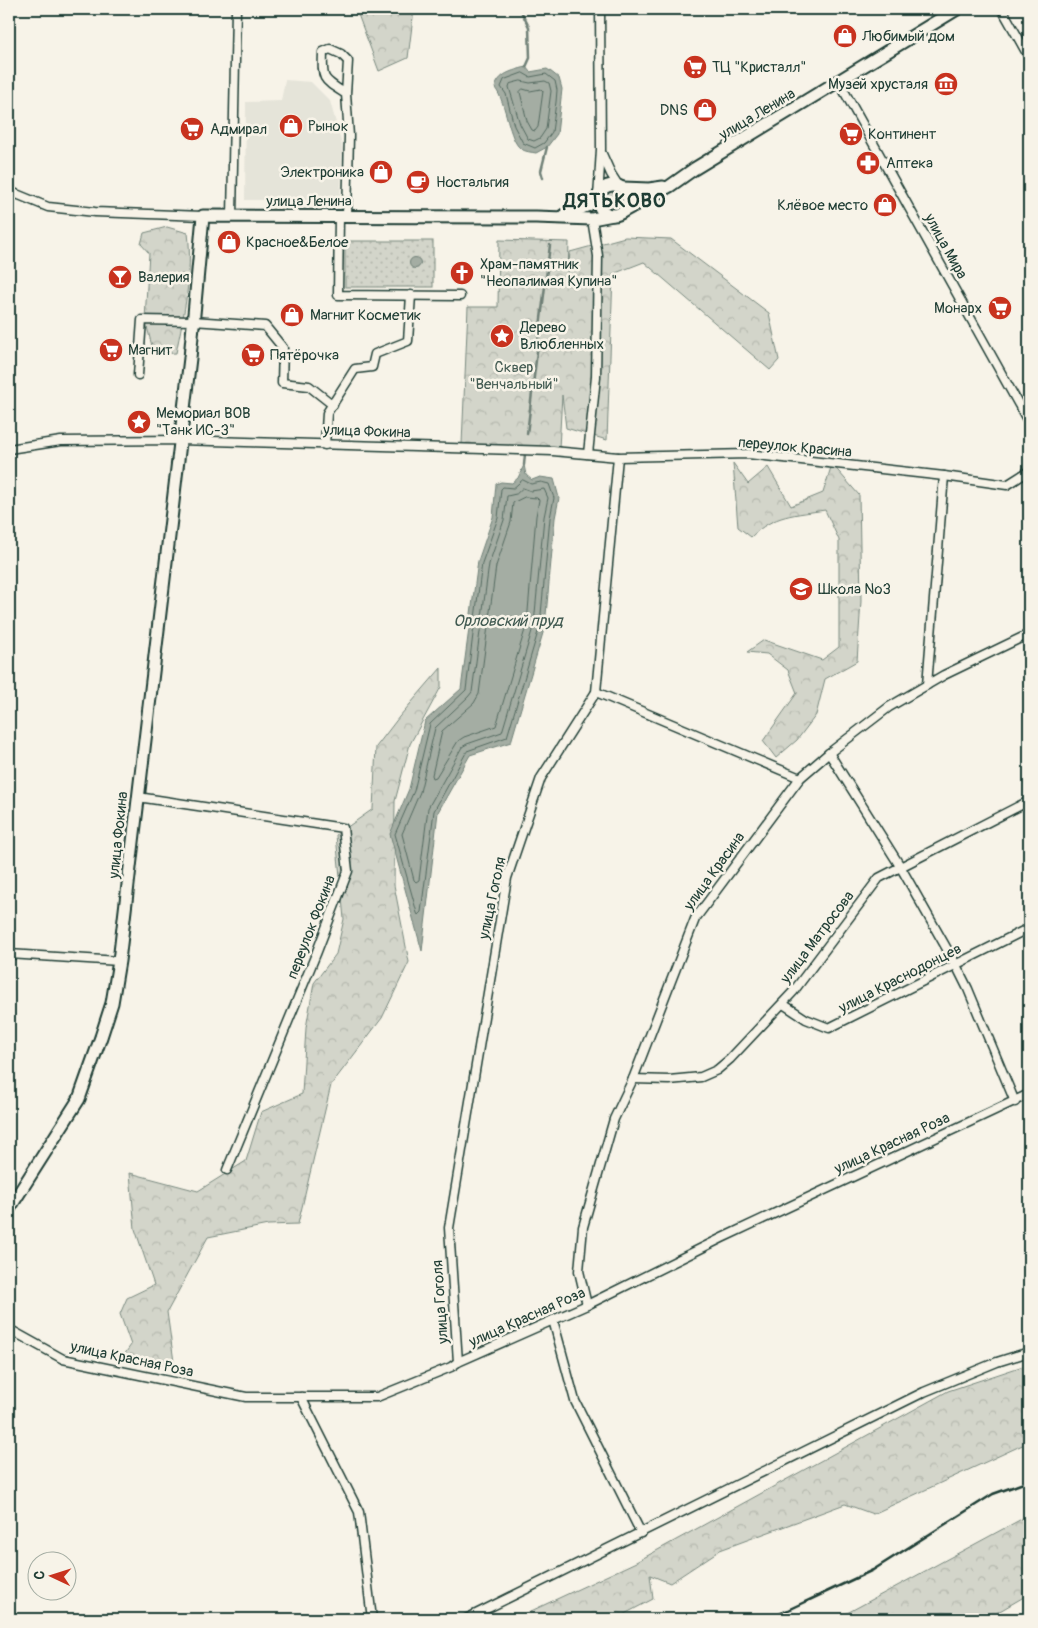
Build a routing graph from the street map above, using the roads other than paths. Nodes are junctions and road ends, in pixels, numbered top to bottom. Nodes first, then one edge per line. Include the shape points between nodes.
1 (236, 9) edge
2 (600, 9) edge
3 (957, 9) edge
4 (1002, 9) edge
5 (1029, 57) edge
6 (838, 82) junction
7 (346, 94) junction
8 (601, 149) junction
9 (670, 186) junction
10 (621, 187) junction
11 (9, 191) edge
12 (598, 198) junction
13 (617, 213) junction
14 (203, 216) junction
15 (232, 216) junction
16 (343, 216) junction
17 (560, 217) junction
18 (592, 219) junction
19 (411, 296) junction
20 (460, 296) dead end
21 (193, 321) junction
22 (138, 375) dead end
23 (333, 405) junction
24 (1029, 423) edge
25 (180, 440) junction
26 (325, 445) junction
27 (9, 449) edge
28 (553, 451) joint
29 (588, 454) junction
30 (618, 457) junction
31 (1029, 471) edge
32 (944, 476) junction
33 (1029, 634) edge
34 (927, 685) junction
35 (596, 692) junction
36 (829, 753) junction
37 (800, 778) junction
38 (138, 797) junction
39 (1029, 801) edge
40 (900, 866) junction
41 (1029, 928) edge
42 (9, 954) edge
43 (119, 961) junction
44 (956, 965) junction
45 (783, 1004) junction
46 (634, 1079) junction
47 (1029, 1094) edge
48 (1015, 1102) junction
49 (227, 1170) dead end
50 (9, 1209) edge
51 (588, 1305) junction
52 (553, 1320) junction
53 (9, 1329) edge
54 (1029, 1352) edge
55 (458, 1362) junction
56 (302, 1397) junction
57 (641, 1533) junction
58 (372, 1619) edge
59 (466, 1619) edge

1 - 15 street
2 - 8 street
3 - 6 main road, улица Ленина
4 - 5 street
6 - 9 main road, улица Ленина
6 - 24 street, улица Мира
7 - 7 street via 348,61 330,49 323,52 322,74 327,82
7 - 16 street via 349,136
8 - 10 street via 611,174
8 - 12 street
9 - 10 main road via 649,189
9 - 13 main road, улица Ленина
10 - 12 main road via 611,184 600,192
10 - 13 main road via 628,200 625,209
11 - 14 street, улица Ленина via 48,207
12 - 13 main road via 600,208 608,214
12 - 17 main road
13 - 18 main road, улица Ленина
14 - 15 main road, улица Ленина
14 - 21 main road, улица Фокина
15 - 16 main road, улица Ленина
16 - 17 main road, улица Ленина
16 - 19 street via 338,295
17 - 18 main road, улица Ленина
18 - 29 street via 598,266 596,377
19 - 20 street
19 - 23 street via 408,341 376,354 372,367 355,368
21 - 22 street via 142,320
21 - 23 street via 264,326 283,348 282,383 309,386
21 - 25 main road, улица Фокина
23 - 26 street via 327,413
25 - 26 street, улица Фокина
25 - 27 street via 61,441
25 - 38 main road, улица Фокина
26 - 28 street, улица Фокина
28 - 29 street, переулок Красина
29 - 30 street, переулок Красина
30 - 32 street, переулок Красина via 748,454
30 - 35 street, улица Гоголя
31 - 32 street, переулок Красина via 1006,485
32 - 34 street
33 - 34 street, улица Красина
34 - 36 street, улица Красина via 889,707
35 - 37 street
35 - 55 street, улица Гоголя via 541,778 507,878 449,1228
36 - 37 street, улица Красина
36 - 40 street
37 - 46 street, улица Красина via 695,919
38 - 43 main road, улица Фокина
38 - 49 street, переулок Фокина via 343,828 348,870
39 - 40 street, улица Матросова
40 - 44 street
40 - 45 street, улица Матросова via 878,878
41 - 44 street, улица Краснодонцев
42 - 43 street
43 - 50 main road, улица Фокина via 112,1003 79,1099
44 - 45 street, улица Краснодонцев via 829,1028 806,1020
44 - 48 street
45 - 46 street, улица Матросова via 717,1070 701,1077
46 - 51 street, улица Красина via 614,1119 583,1227 579,1271
47 - 48 street, улица Красная Роза
48 - 51 street, улица Красная Роза via 722,1238
51 - 52 street, улица Красная Роза
52 - 55 street, улица Красная Роза
52 - 57 street via 575,1401
53 - 56 street, улица Красная Роза via 63,1359 246,1397
54 - 57 street via 924,1392
55 - 56 street, улица Красная Роза via 377,1397
56 - 58 street via 359,1512
57 - 59 street

